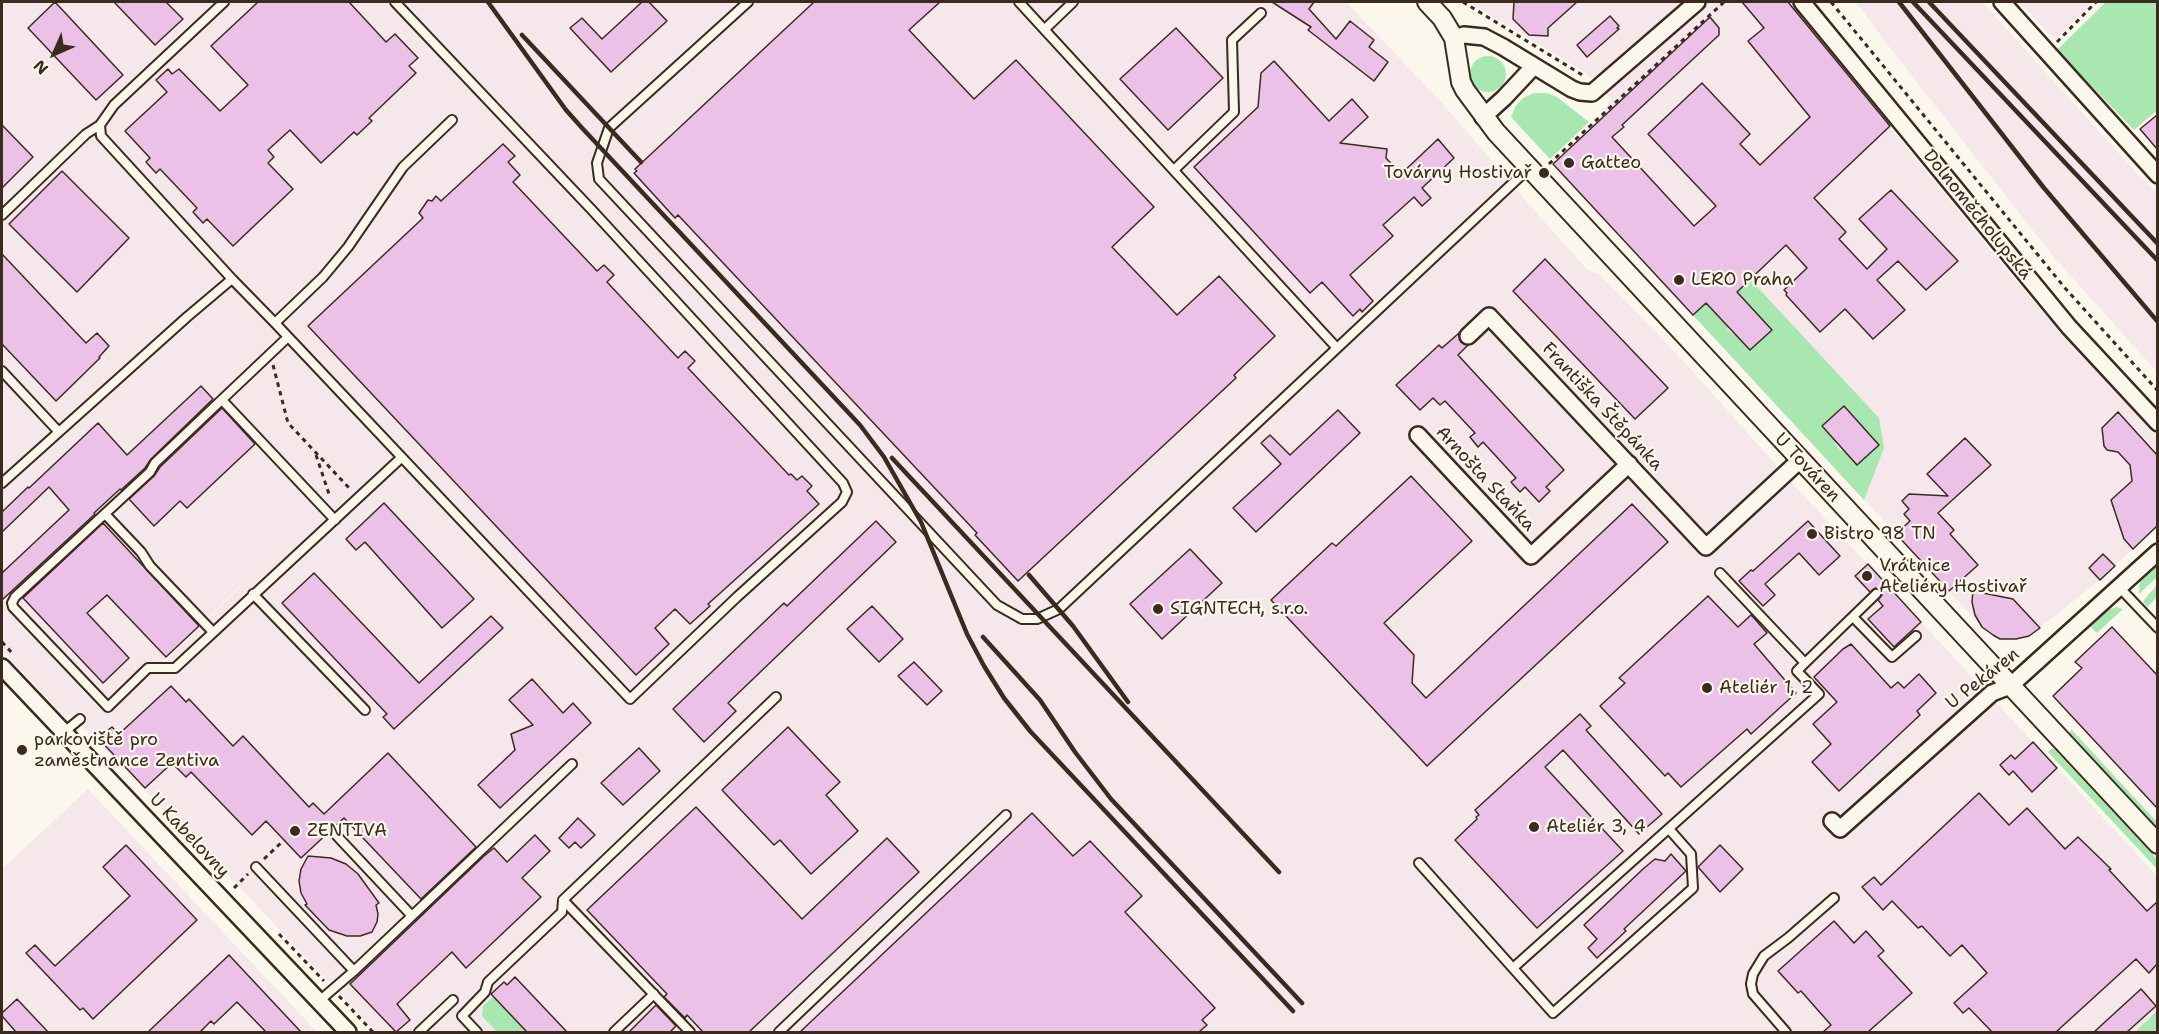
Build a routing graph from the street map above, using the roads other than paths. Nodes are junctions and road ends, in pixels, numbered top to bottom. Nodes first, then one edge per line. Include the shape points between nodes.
1 (224, 2) edge
2 (395, 2) edge
3 (748, 2) edge
4 (1019, 2) edge
5 (1073, 2) edge
6 (1697, 2) edge
7 (1802, 2) edge
8 (2002, 2) edge
9 (1430, 4) edge
10 (1261, 13) dead end
11 (1045, 29) junction
12 (1454, 38) junction
13 (1534, 66) junction
14 (1483, 117) junction
15 (452, 120) dead end
16 (100, 125) junction
17 (1529, 168) junction
18 (1174, 170) junction
19 (2157, 175) edge
20 (2, 216) edge
21 (232, 279) junction
22 (275, 323) junction
23 (1468, 336) dead end
24 (288, 337) junction
25 (1336, 347) junction
26 (2, 370) edge
27 (222, 400) junction
28 (2157, 423) edge
29 (58, 431) junction
30 (1418, 435) dead end
31 (401, 458) junction
32 (1800, 460) junction
33 (1629, 464) junction
34 (2, 483) edge
35 (105, 514) junction
36 (335, 520) junction
37 (2157, 552) edge
38 (1720, 573) dead end
39 (2119, 587) junction
40 (253, 594) junction
41 (1876, 594) dead end
42 (1853, 616) junction
43 (2157, 628) edge
44 (213, 632) junction
45 (1916, 636) dead end
46 (1805, 663) junction
47 (2, 667) edge
48 (2010, 686) junction
49 (776, 697) dead end
50 (365, 710) dead end
51 (80, 719) dead end
52 (64, 732) junction
53 (572, 764) dead end
54 (1005, 815) dead end
55 (1832, 821) dead end
56 (1669, 829) junction
57 (337, 836) dead end
58 (2157, 844) edge
59 (1419, 863) dead end
60 (256, 867) road end
61 (1834, 898) dead end
62 (563, 900) junction
63 (412, 916) junction
64 (1513, 968) junction
65 (354, 971) junction
66 (654, 994) junction
67 (453, 1000) dead end
68 (318, 1002) junction
69 (348, 1032) edge
70 (419, 1032) edge
71 (477, 1032) edge
72 (614, 1032) edge
73 (690, 1032) edge
74 (779, 1032) edge
75 (1786, 1032) edge

1 - 16 lane via 114,105
2 - 31 lane via 848,492 842,502 630,699
3 - 25 lane via 609,128 597,163 599,179 997,605 1022,620 1037,619 1059,609
4 - 11 lane
5 - 11 lane
6 - 13 street via 1593,93 1580,92
7 - 28 street, Dolnoměcholupská via 2069,327
8 - 19 street
9 - 12 street, U Továren
10 - 18 lane via 1232,40 1234,112
11 - 18 lane
12 - 13 street via 1484,37
12 - 14 street, U Továren via 1461,82
13 - 14 street
14 - 17 street, U Továren
15 - 22 lane via 403,167 348,248
16 - 20 lane
16 - 21 lane via 101,136
17 - 25 lane
17 - 32 street, U Továren
18 - 25 lane
21 - 22 lane
21 - 29 lane
22 - 24 lane
23 - 33 street, Františka Štěpánka via 1489,316
24 - 27 lane
24 - 31 lane
26 - 29 lane
27 - 35 lane
27 - 36 lane
29 - 34 lane
30 - 33 street, Arnošta Staňka via 1531,556
31 - 36 lane
32 - 33 street, Františka Štěpánka via 1706,547
32 - 48 street, U Továren
35 - 44 lane
35 - 44 lane via 15,597 13,607 108,707 148,668 175,668
36 - 40 lane
37 - 39 street, U Pekáren
38 - 46 lane
39 - 43 lane
39 - 48 street, U Pekáren
40 - 44 lane
40 - 50 lane
41 - 42 lane
42 - 45 lane via 1892,657
42 - 46 lane
46 - 56 lane via 1797,671 1820,694
47 - 52 street, U Kabelovny
48 - 55 street, U Pekáren via 1992,693 1840,829
48 - 58 street, U Továren
49 - 62 lane
51 - 52 lane
52 - 68 street, U Kabelovny
53 - 63 lane
54 - 74 lane
56 - 64 lane
56 - 64 lane via 1691,854 1694,888 1553,1013
57 - 63 lane
59 - 64 lane
60 - 65 lane
61 - 75 lane via 1764,956 1753,974 1753,994
62 - 66 lane
62 - 71 lane via 562,912 488,982 462,1016
63 - 65 lane
65 - 68 lane
66 - 72 lane
66 - 73 lane
67 - 70 lane
68 - 69 street, U Kabelovny

